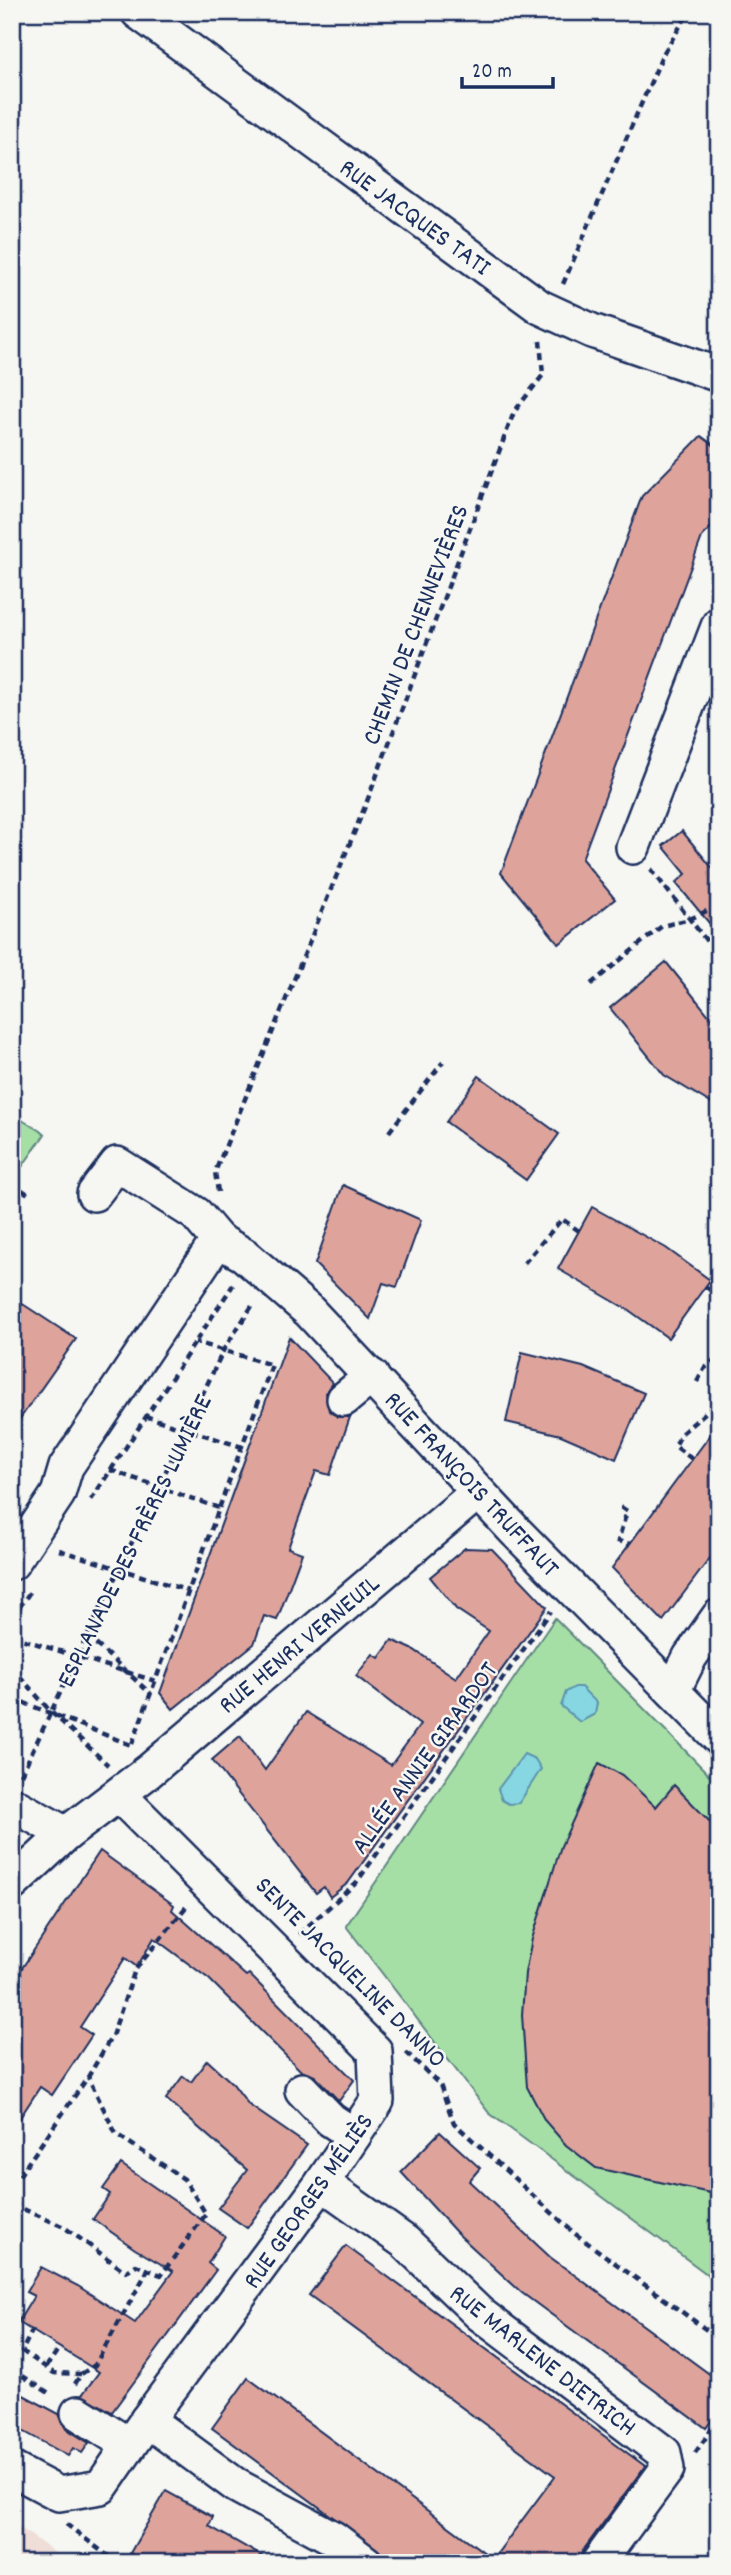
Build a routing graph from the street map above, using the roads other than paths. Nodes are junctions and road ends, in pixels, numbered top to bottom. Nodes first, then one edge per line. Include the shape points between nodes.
1 (138, 12) edge
2 (719, 374) edge
3 (719, 624) edge
4 (633, 848) road end
5 (94, 1194) dead end
6 (231, 1247) junction
7 (372, 1376) junction
8 (344, 1399) dead end
9 (478, 1492) junction
10 (24, 1573) edge
11 (719, 1616) edge
12 (673, 1690) junction
13 (719, 1738) edge
14 (117, 1783) junction
15 (15, 1793) edge
16 (66, 1834) junction
17 (12, 1884) edge
18 (302, 2090) dead end
19 (354, 2135) junction
20 (322, 2183) junction
21 (67, 2401) road end
22 (138, 2432) junction
23 (12, 2469) edge
24 (366, 2563) edge
25 (598, 2563) edge

1 - 2 street, RUE JACQUES TATI via 549,313
3 - 4 street
5 - 6 street, RUE FRANÇOIS TRUFFAUT via 117,1164 196,1214
6 - 7 street, RUE FRANÇOIS TRUFFAUT via 309,1311
6 - 10 street via 66,1467
7 - 8 street
7 - 9 street, RUE FRANÇOIS TRUFFAUT
9 - 12 street, RUE FRANÇOIS TRUFFAUT
9 - 14 street, RUE HENRI VERNEUIL
11 - 12 street
12 - 13 street, RUE FRANÇOIS TRUFFAUT
14 - 16 street
14 - 19 street, RUE GEORGES MÉLIÈS via 375,2051 377,2101
15 - 16 street
16 - 17 street
18 - 19 street via 331,2120
19 - 20 street, RUE GEORGES MÉLIÈS
20 - 22 street, RUE GEORGES MÉLIÈS
20 - 25 street, RUE MARLENE DIETRICH via 405,2242 480,2314 664,2453 667,2469
21 - 22 street
22 - 23 street, RUE GEORGES MÉLIÈS via 101,2487 59,2494
22 - 24 street via 333,2538

